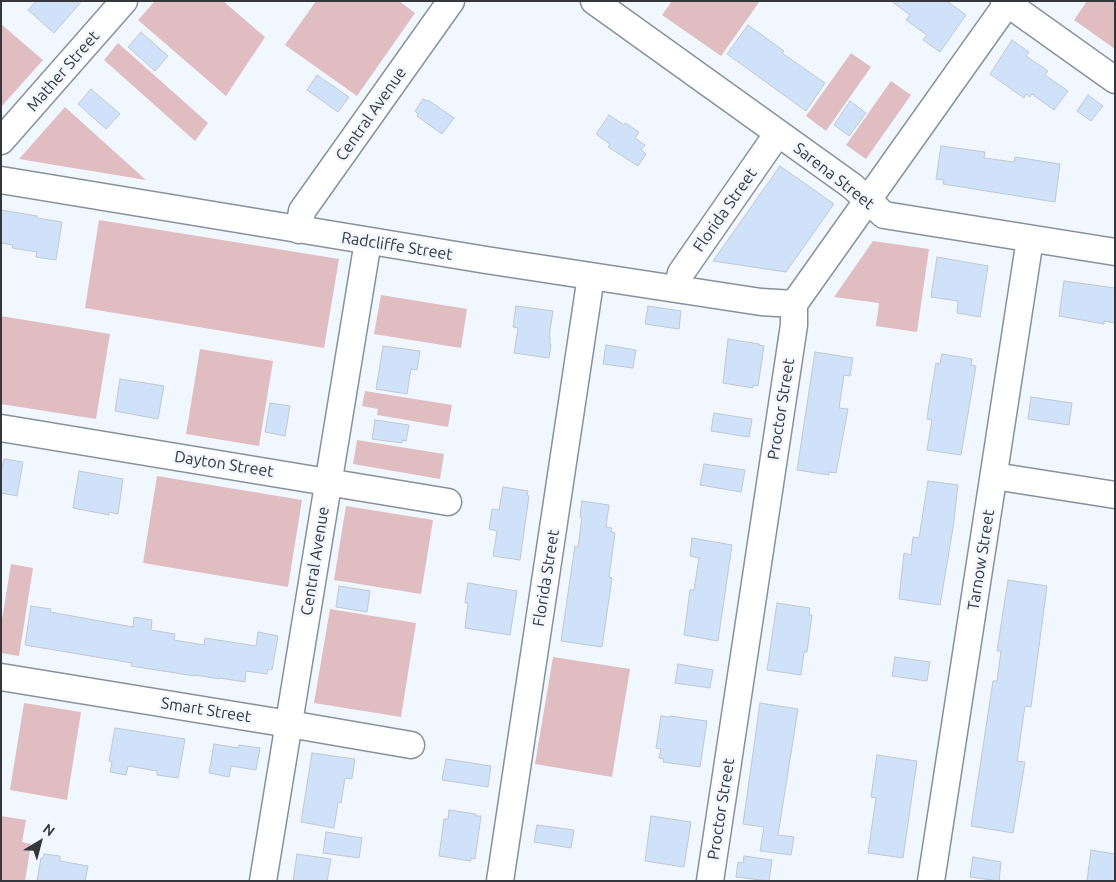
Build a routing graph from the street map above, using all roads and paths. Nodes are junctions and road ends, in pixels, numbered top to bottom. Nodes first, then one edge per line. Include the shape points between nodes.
1 (124, 1) edge
2 (451, 1) edge
3 (594, 1) edge
4 (1007, 2) edge
5 (1115, 80) edge
6 (778, 133) junction
7 (1, 142) edge
8 (1, 180) edge
9 (868, 201) junction
10 (299, 230) junction
11 (1030, 239) junction
12 (368, 241) junction
13 (1115, 252) edge
14 (591, 276) junction
15 (677, 289) junction
16 (794, 304) junction
17 (1, 428) edge
18 (994, 476) junction
19 (328, 481) junction
20 (1115, 495) edge
21 (448, 502) dead end
22 (1, 677) edge
23 (289, 724) junction
24 (411, 745) dead end
25 (263, 881) edge
26 (500, 881) edge
27 (710, 881) edge
28 (931, 881) edge

1 - 7 street, Mather Street
2 - 10 street, Central Avenue via 302,212
3 - 6 street, Sarena Street
4 - 5 street
4 - 9 street
6 - 9 street, Sarena Street
6 - 15 street, Florida Street via 681,273
8 - 10 street, Radcliffe Street
9 - 11 street, Sarena Street via 884,215
9 - 16 street
10 - 12 street, Radcliffe Street
11 - 13 street, Sarena Street
11 - 18 street, Tarnow Street
12 - 14 street, Radcliffe Street
12 - 19 street, Central Avenue
14 - 15 street, Radcliffe Street
14 - 26 street, Florida Street
15 - 16 street, Radcliffe Street
16 - 27 street, Proctor Street
17 - 19 street, Dayton Street
18 - 20 street
18 - 28 street, Tarnow Street
19 - 21 street, Dayton Street
19 - 23 street, Central Avenue
22 - 23 street, Smart Street
23 - 24 street, Smart Street
23 - 25 street, Central Avenue

